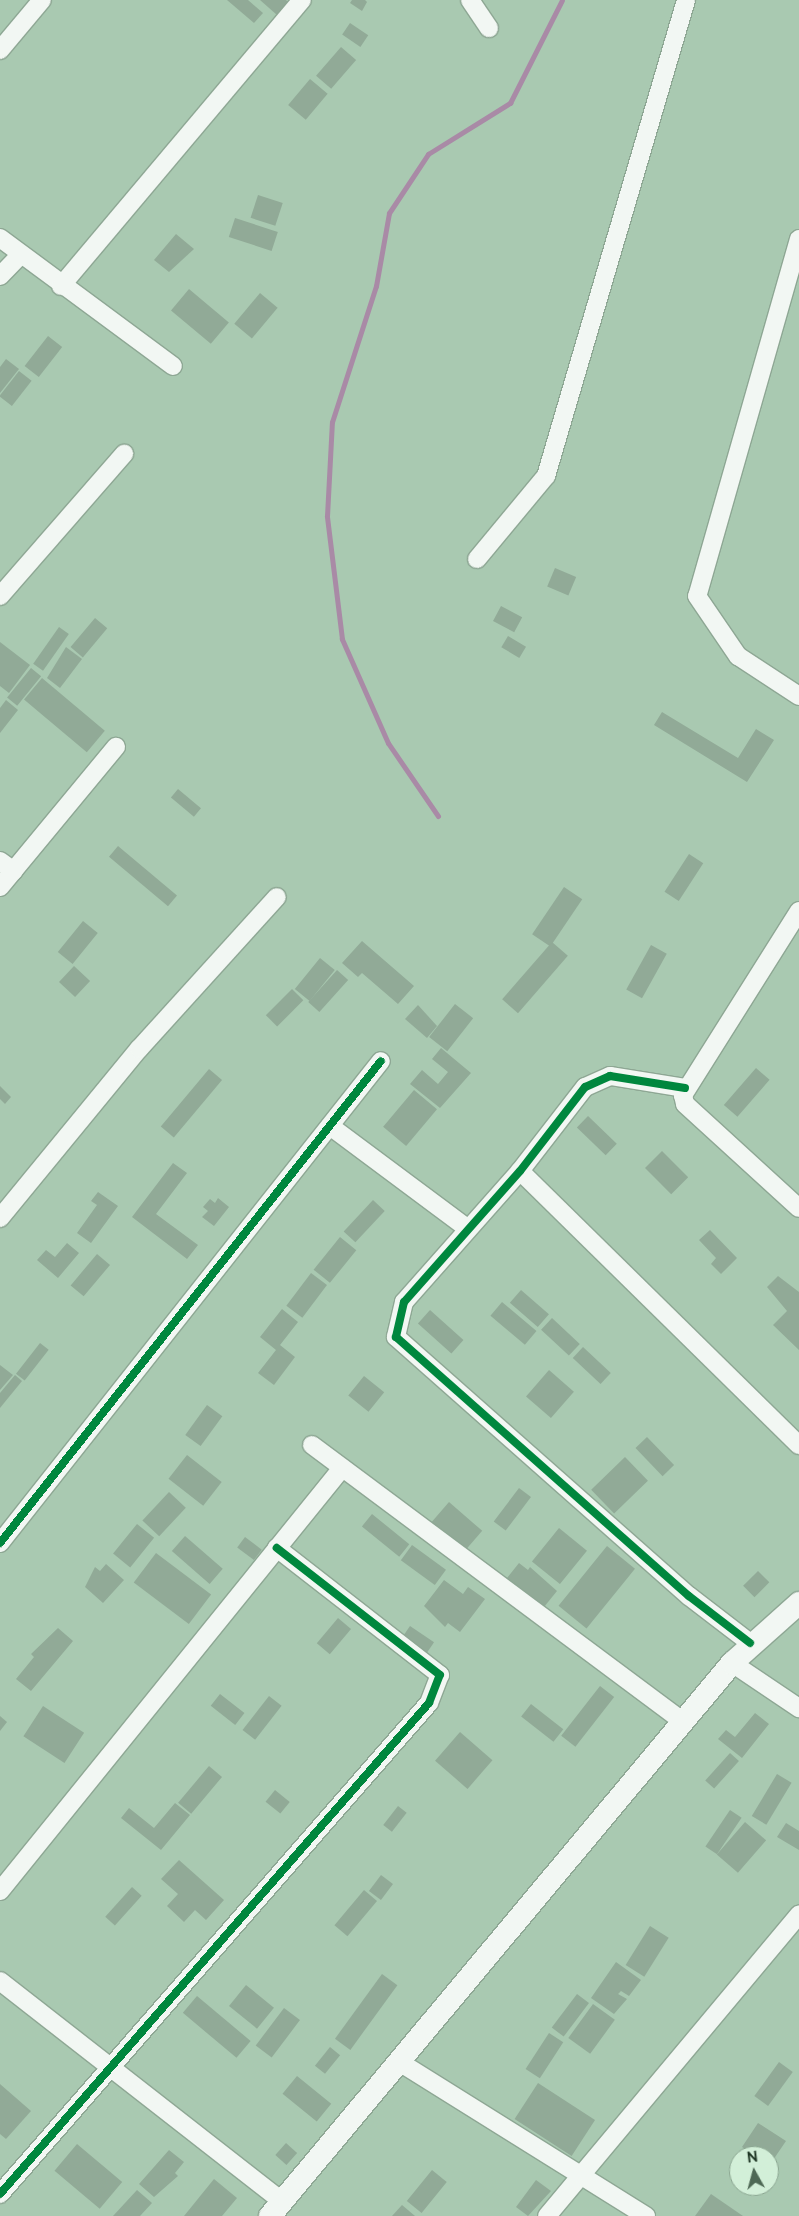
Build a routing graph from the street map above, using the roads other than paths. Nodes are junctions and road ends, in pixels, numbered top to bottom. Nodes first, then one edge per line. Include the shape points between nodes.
1 (42, 0) edge
2 (302, 0) edge
3 (470, 0) edge
4 (686, 0) edge
5 (489, 28) dead end
6 (0, 50) edge
7 (0, 238) edge
8 (799, 239) edge
9 (20, 255) junction
10 (0, 276) edge
11 (61, 286) junction
12 (173, 366) dead end
13 (124, 454) dead end
14 (477, 559) dead end
15 (0, 596) edge
16 (799, 696) edge
17 (116, 747) dead end
18 (7, 866) edge
19 (0, 887) edge
20 (277, 897) dead end
21 (799, 911) edge
22 (381, 1061) dead end
23 (685, 1088) junction
24 (330, 1126) junction
25 (520, 1171) junction
26 (799, 1208) edge
27 (0, 1218) edge
28 (468, 1229) junction
29 (312, 1445) dead end
30 (799, 1445) edge
31 (342, 1468) junction
32 (0, 1543) edge
33 (277, 1548) junction
34 (799, 1602) edge
35 (750, 1644) junction
36 (732, 1663) junction
37 (799, 1708) edge
38 (682, 1722) junction
39 (0, 1891) edge
40 (799, 1915) edge
41 (0, 1981) edge
42 (401, 2064) junction
43 (109, 2066) junction
44 (584, 2175) junction
45 (0, 2194) edge
46 (276, 2208) edge
47 (547, 2216) edge
48 (646, 2216) edge

1 - 6 street
2 - 11 street
3 - 5 street
4 - 14 street via 546,476
7 - 9 street
8 - 16 street via 697,596 738,656
9 - 10 street
9 - 11 street
11 - 12 street
13 - 15 street
17 - 18 street
18 - 19 street
20 - 27 street via 139,1049
21 - 23 street
22 - 24 street
23 - 25 street via 610,1076 585,1087
23 - 26 street via 685,1104
24 - 28 street
24 - 32 street
25 - 28 street
25 - 30 street
28 - 35 street via 404,1302 396,1337 689,1596
29 - 31 street
31 - 33 street
31 - 38 street
33 - 39 street
33 - 43 street via 440,1675 429,1704
34 - 35 main road
35 - 36 main road
36 - 37 street
36 - 38 main road
38 - 42 main road
40 - 44 street
41 - 43 street
42 - 44 street
42 - 46 main road
43 - 45 street
43 - 46 street
44 - 47 street
44 - 48 street

